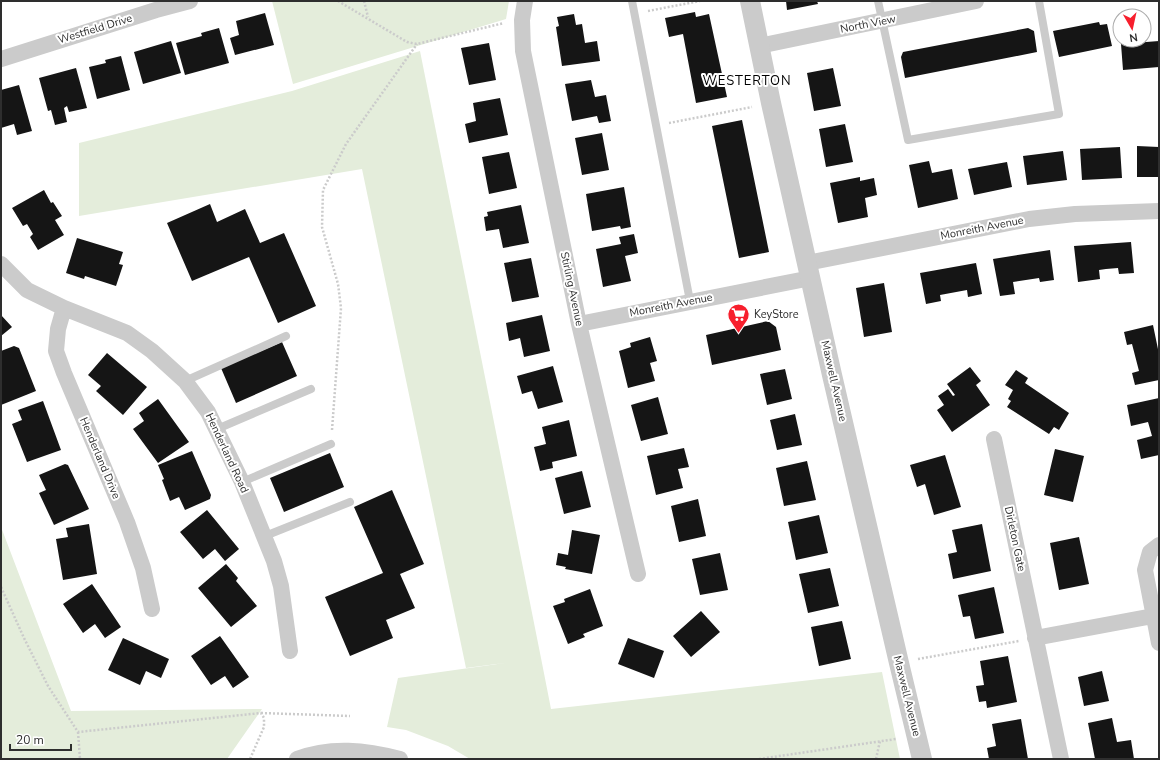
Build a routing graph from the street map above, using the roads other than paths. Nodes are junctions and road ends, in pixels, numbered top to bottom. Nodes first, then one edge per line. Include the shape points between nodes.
1 (190, 1) edge
2 (524, 1) edge
3 (632, 1) edge
4 (750, 1) edge
5 (878, 1) edge
6 (976, 1) edge
7 (1039, 1) edge
8 (155, 6) edge
9 (882, 21) junction
10 (759, 46) junction
11 (1, 59) edge
12 (1159, 211) edge
13 (1, 264) edge
14 (809, 270) junction
15 (690, 301) junction
16 (64, 308) junction
17 (579, 324) junction
18 (286, 336) dead end
19 (185, 380) junction
20 (310, 389) dead end
21 (216, 429) junction
22 (994, 440) dead end
23 (331, 444) road end
24 (242, 482) junction
25 (350, 502) dead end
26 (265, 536) junction
27 (1159, 545) edge
28 (638, 574) dead end
29 (152, 608) dead end
30 (1153, 616) junction
31 (1035, 638) junction
32 (1159, 643) edge
33 (290, 651) dead end
34 (297, 759) edge
35 (400, 759) edge
36 (922, 759) edge
37 (1061, 759) edge

1 - 8 street, Westfield Drive
2 - 17 street, Stirling Avenue via 523,51
3 - 15 lane
4 - 10 street, Maxwell Avenue
5 - 9 lane
6 - 9 street, North View
7 - 9 lane via 1059,114 908,140
8 - 11 street, Westfield Drive
9 - 10 street, North View
10 - 14 street, Maxwell Avenue
12 - 14 street, Monreith Avenue via 1075,214 1029,219
13 - 16 street, Henderland Road via 27,290
14 - 15 street, Monreith Avenue
14 - 36 street, Maxwell Avenue
15 - 17 street, Monreith Avenue
16 - 19 street, Henderland Road via 127,333
16 - 29 street, Henderland Drive via 58,329 56,351 127,522 143,568
17 - 28 street, Stirling Avenue
18 - 19 lane
19 - 21 street, Henderland Road via 208,412
20 - 21 lane
21 - 24 street, Henderland Road
22 - 31 street, Dirleton Gate
23 - 24 lane
24 - 26 street, Henderland Road
25 - 26 lane
26 - 33 street, Henderland Road via 280,586
27 - 30 street via 1150,552 1144,570
30 - 31 street
30 - 32 street
31 - 37 street, Dirleton Gate
34 - 35 street via 308,755 352,750

